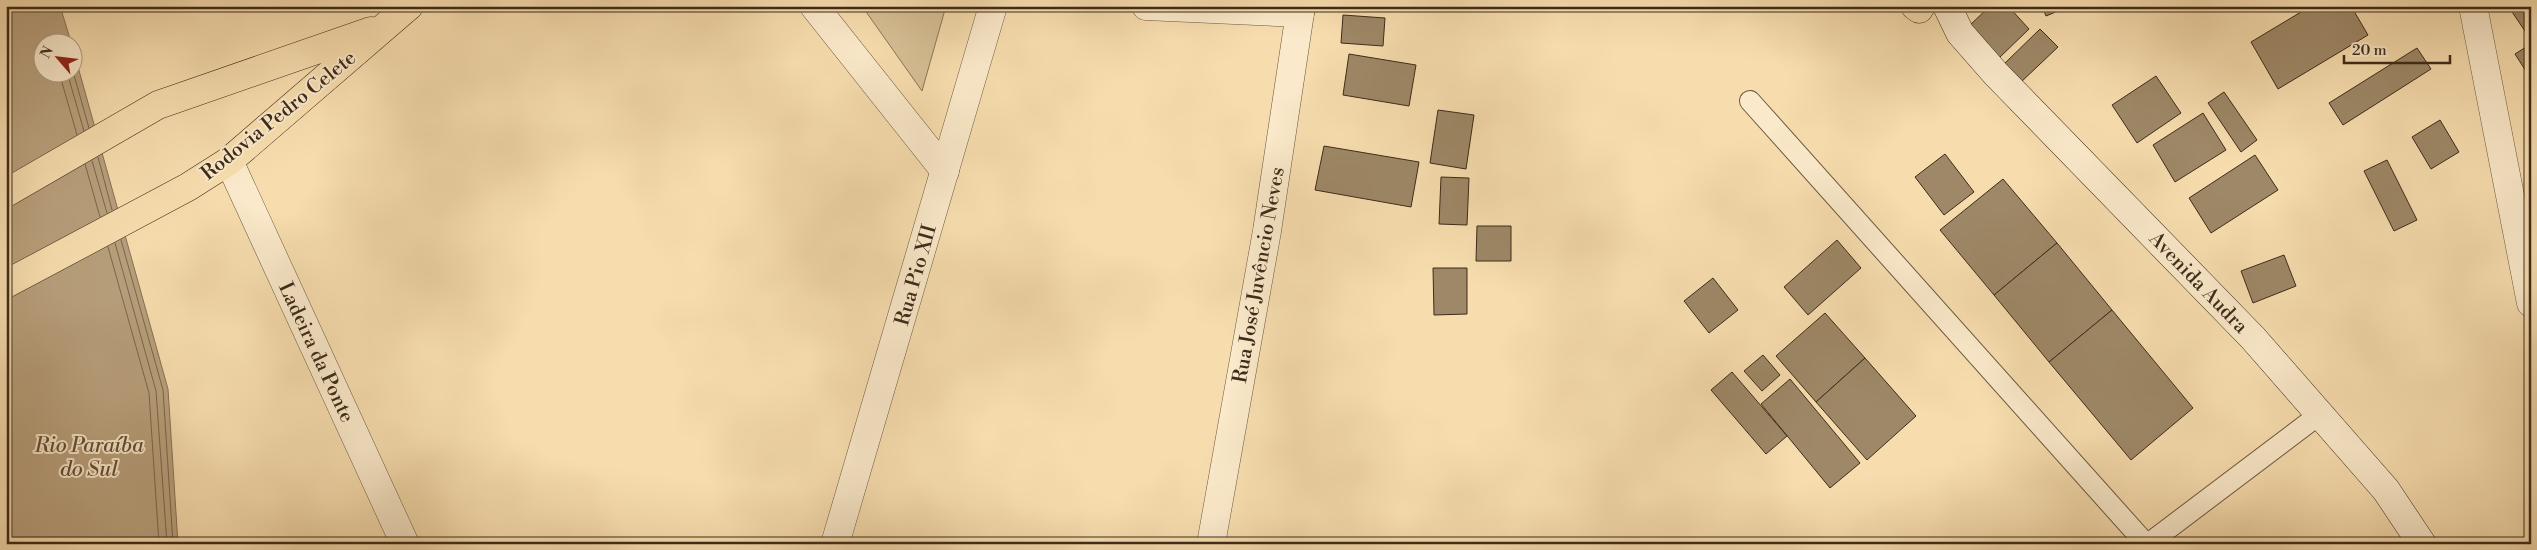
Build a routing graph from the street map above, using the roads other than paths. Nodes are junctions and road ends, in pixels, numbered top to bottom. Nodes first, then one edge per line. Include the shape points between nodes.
1 (409, 6) edge
2 (814, 6) edge
3 (993, 6) edge
4 (1146, 6) edge
5 (1947, 6) edge
6 (2473, 6) edge
7 (1918, 7) edge
8 (1300, 9) edge
9 (386, 25) junction
10 (1960, 33) junction
11 (1750, 101) dead end
12 (229, 161) junction
13 (945, 171) junction
14 (6, 193) edge
15 (6, 284) edge
16 (2531, 303) edge
17 (2320, 414) junction
18 (406, 544) edge
19 (835, 544) edge
20 (1211, 544) edge
21 (2147, 544) edge
22 (2422, 544) edge

1 - 9 main road, Rodovia Pedro Celete
2 - 13 street
3 - 13 street, Rua Pio XII
4 - 8 street
5 - 10 street, Avenida Audra
6 - 16 street
7 - 10 street, Avenida Audra
8 - 20 street, Rua José Juvêncio Neves via 1267,231
9 - 12 main road, Rodovia Pedro Celete
9 - 14 main road, Rodovia Pedro Celete via 158,105
10 - 17 street, Avenida Audra via 2254,338
11 - 21 lane
12 - 15 main road, Rodovia Pedro Celete via 188,187
12 - 18 street, Ladeira da Ponte
13 - 19 street, Rua Pio XII
17 - 21 lane
17 - 22 street, Avenida Audra via 2386,490

